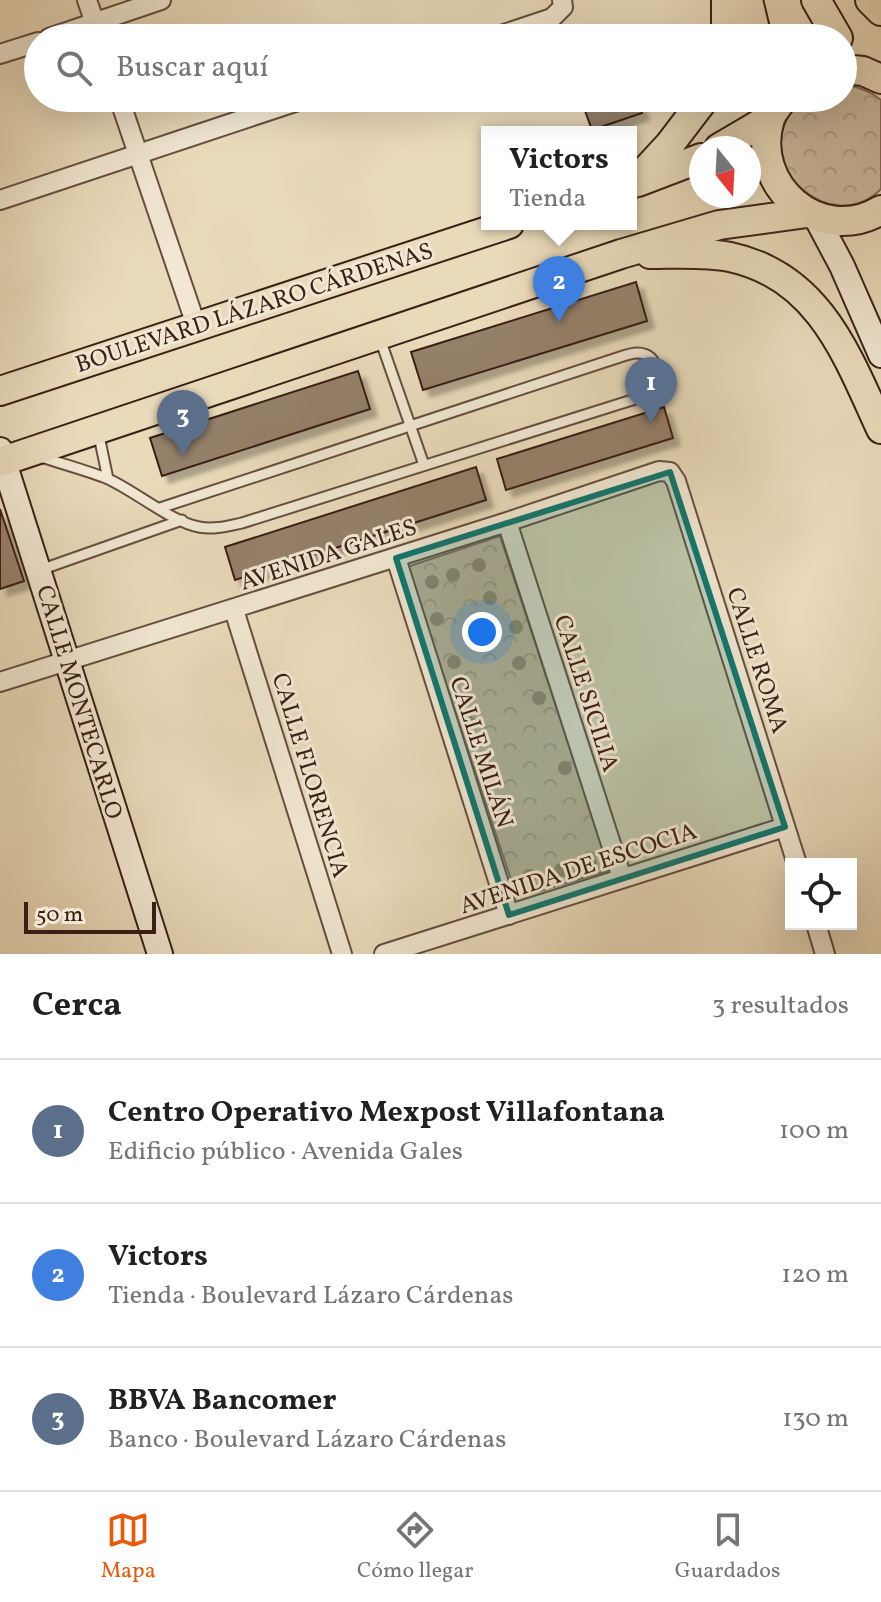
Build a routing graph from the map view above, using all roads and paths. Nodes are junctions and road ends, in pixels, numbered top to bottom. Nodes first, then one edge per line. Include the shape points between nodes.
1 (87, 0) edge
2 (161, 0) edge
3 (726, 0) edge
4 (748, 0) edge
5 (816, 0) edge
6 (870, 0) edge
7 (563, 4) edge
8 (881, 11) edge
9 (95, 24) edge
10 (110, 24) edge
11 (534, 24) edge
12 (726, 24) edge
13 (754, 24) edge
14 (830, 24) edge
15 (24, 46) edge
16 (0, 54) edge
17 (124, 112) edge
18 (264, 112) edge
19 (694, 112) edge
20 (767, 112) edge
21 (773, 112) edge
22 (735, 136) edge
23 (138, 153) junction
24 (689, 163) edge
25 (637, 180) edge
26 (637, 182) edge
27 (0, 200) edge
28 (881, 210) edge
29 (811, 215) junction
30 (490, 230) edge
31 (621, 254) junction
32 (196, 325) junction
33 (379, 335) junction
34 (881, 355) edge
35 (0, 391) edge
36 (409, 425) junction
37 (881, 429) edge
38 (98, 430) junction
39 (8, 456) edge
40 (424, 465) junction
41 (670, 472) joint
42 (108, 479) junction
43 (160, 508) junction
44 (182, 520) junction
45 (507, 522) junction
46 (396, 558) junction
47 (40, 570) junction
48 (234, 610) junction
49 (65, 660) junction
50 (0, 682) edge
51 (785, 827) junction
52 (795, 858) edge
53 (622, 878) junction
54 (509, 915) junction
55 (818, 930) edge
56 (160, 954) edge
57 (342, 954) edge
58 (384, 954) edge
59 (825, 954) edge

1 - 9 street
2 - 10 street
3 - 12 main road
4 - 13 main road
5 - 14 main road
6 - 8 main road
7 - 11 street via 552,18
15 - 16 street
17 - 23 street
18 - 23 street
19 - 25 main road
20 - 22 main road
21 - 29 main road via 768,165 789,200
23 - 27 street
23 - 32 street
24 - 26 main road
28 - 29 main road via 854,220
29 - 31 main road via 719,225
29 - 34 street via 842,266
30 - 32 main road, BOULEVARD LÁZARO CÁRDENAS
31 - 33 main road
31 - 37 main road via 729,257 768,269 804,294 834,331
32 - 35 main road, BOULEVARD LÁZARO CÁRDENAS
33 - 36 lane
33 - 38 main road
36 - 40 lane
36 - 40 lane via 617,358 638,353 654,363 658,378 648,395
36 - 43 lane
38 - 39 main road
38 - 42 lane
39 - 42 lane
39 - 47 street, CALLE MONTECARLO
40 - 44 lane via 242,523 197,527
41 - 45 street, AVENIDA GALES via 659,471
41 - 51 street, CALLE ROMA
42 - 43 lane
43 - 44 lane
44 - 47 lane
45 - 46 street, AVENIDA GALES
45 - 53 street, CALLE SICILIA
46 - 48 street, AVENIDA GALES
46 - 54 street, CALLE MILÁN
47 - 49 street, CALLE MONTECARLO
48 - 49 street, AVENIDA GALES
48 - 57 street, CALLE FLORENCIA
49 - 50 street, AVENIDA GALES
49 - 56 street, CALLE MONTECARLO
51 - 52 street, CALLE ROMA
51 - 53 street, AVENIDA DE ESCOCIA
53 - 54 street, AVENIDA DE ESCOCIA
54 - 58 street, AVENIDA DE ESCOCIA
55 - 59 street

